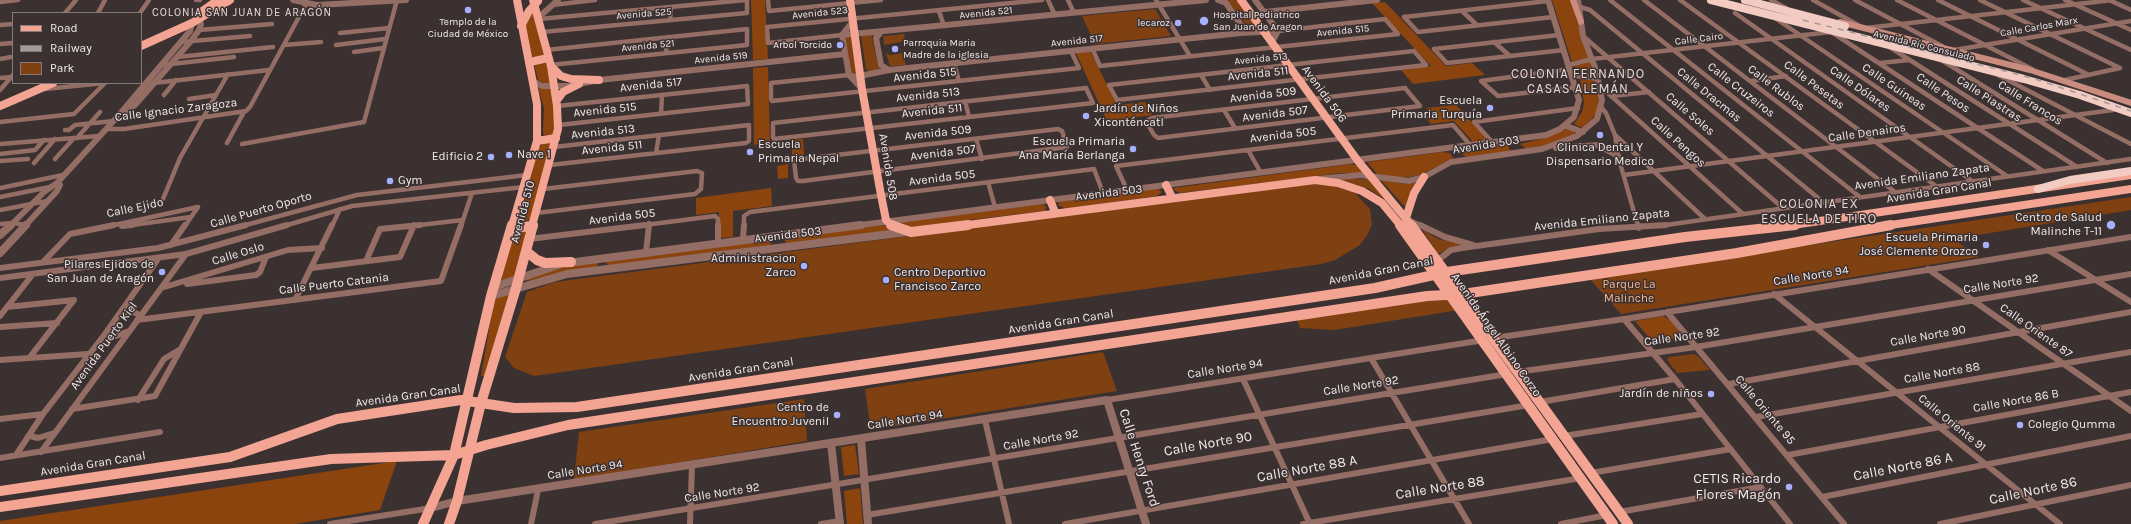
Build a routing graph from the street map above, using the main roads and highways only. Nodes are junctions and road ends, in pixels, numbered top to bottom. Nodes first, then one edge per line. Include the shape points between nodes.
1 (218, 0) edge
2 (230, 0) edge
3 (516, 0) edge
4 (1241, 0) edge
5 (1572, 0) edge
6 (1711, 0) edge
7 (1744, 0) edge
8 (536, 1) edge
9 (850, 1) edge
10 (522, 16) junction
11 (539, 18) junction
12 (1823, 19) junction
13 (1581, 22) road end
14 (1807, 25) junction
15 (142, 40) edge
16 (142, 46) edge
17 (549, 60) junction
18 (530, 62) junction
19 (599, 80) road end
20 (579, 84) road end
21 (39, 86) edge
22 (0, 100) edge
23 (557, 103) junction
24 (2131, 103) edge
25 (0, 106) edge
26 (2131, 106) edge
27 (2131, 114) edge
28 (2131, 117) edge
29 (556, 138) junction
30 (537, 141) junction
31 (1358, 161) joint
32 (2131, 171) edge
33 (2131, 175) edge
34 (1424, 177) road end
35 (1315, 180) joint
36 (1166, 185) road end
37 (2038, 188) junction
38 (2131, 189) edge
39 (1172, 197) junction
40 (1050, 200) road end
41 (1055, 212) junction
42 (1406, 218) junction
43 (533, 226) junction
44 (511, 228) junction
45 (911, 232) joint
46 (526, 251) junction
47 (571, 262) road end
48 (1442, 273) junction
49 (1463, 294) junction
50 (1452, 296) junction
51 (1489, 339) junction
52 (468, 401) junction
53 (481, 403) junction
54 (470, 449) junction
55 (454, 455) junction
56 (0, 491) edge
57 (0, 507) edge
58 (423, 524) edge
59 (449, 524) edge
60 (1613, 524) edge
61 (1628, 524) edge

1 - 15 main road via 176,25
2 - 16 main road via 196,22
3 - 10 main road
4 - 31 main road, Avenida 506
5 - 13 main road
6 - 14 highway, Avenida Río Consulado
7 - 12 highway, Avenida Río Consulado
8 - 10 main road
8 - 11 main road, Avenida 510
9 - 45 main road, Avenida 508 via 862,90 886,220 899,229
10 - 11 main road
10 - 18 main road, Avenida 510 via 521,26
11 - 17 main road, Avenida 510
12 - 24 main road, Avenida Río Consulado via 2043,74
12 - 26 highway via 2051,79
14 - 27 highway via 2030,80
14 - 28 main road, Avenida Río Consulado via 2066,93
17 - 18 main road
17 - 19 main road via 561,76 571,80
17 - 23 main road, Avenida 510
18 - 30 main road, Avenida 510 via 537,104
20 - 23 main road via 563,92
21 - 22 main road
21 - 25 main road
23 - 29 main road, Avenida 510 via 559,124
29 - 30 main road
29 - 43 main road, Avenida 510
30 - 44 main road, Avenida 510
31 - 42 main road, Avenida Ángel Albino Corzo
32 - 37 highway via 2070,180
33 - 37 main road, Avenida Gran Canal
34 - 42 main road via 1414,193
35 - 39 main road, Avenida 503
35 - 48 main road, Avenida Ángel Albino Corzo via 1351,186 1382,203
36 - 39 main road
37 - 48 main road, Avenida Gran Canal via 1819,222 1685,237
38 - 49 main road via 1875,227 1737,253
39 - 41 main road, Avenida 503
40 - 41 main road
41 - 45 main road, Avenida 503
42 - 48 main road, Avenida Ángel Albino Corzo via 1438,260
43 - 44 main road
43 - 46 main road, Avenida 510
44 - 52 main road, Avenida 510 via 493,292
46 - 47 main road via 545,263
46 - 53 main road, Avenida 510
48 - 49 main road, Avenida Ángel Albino Corzo
48 - 50 main road, Avenida Ángel Albino Corzo
48 - 53 main road, Avenida Gran Canal via 1375,288 577,407 537,409
49 - 50 main road
49 - 51 main road, Avenida Ángel Albino Corzo
50 - 51 main road, Avenida Ángel Albino Corzo
50 - 54 main road via 1419,297 662,410 568,425
51 - 60 main road, Avenida Ángel Albino Corzo via 1507,374
51 - 61 main road, Avenida Ángel Albino Corzo via 1518,372
52 - 53 main road, Avenida Gran Canal
52 - 55 main road, Avenida 510
52 - 56 main road, Avenida Gran Canal via 337,419 230,456
53 - 54 main road, Avenida 510
54 - 55 main road
54 - 59 main road, Avenida 510
55 - 57 main road via 331,459
55 - 58 main road, Avenida 510

